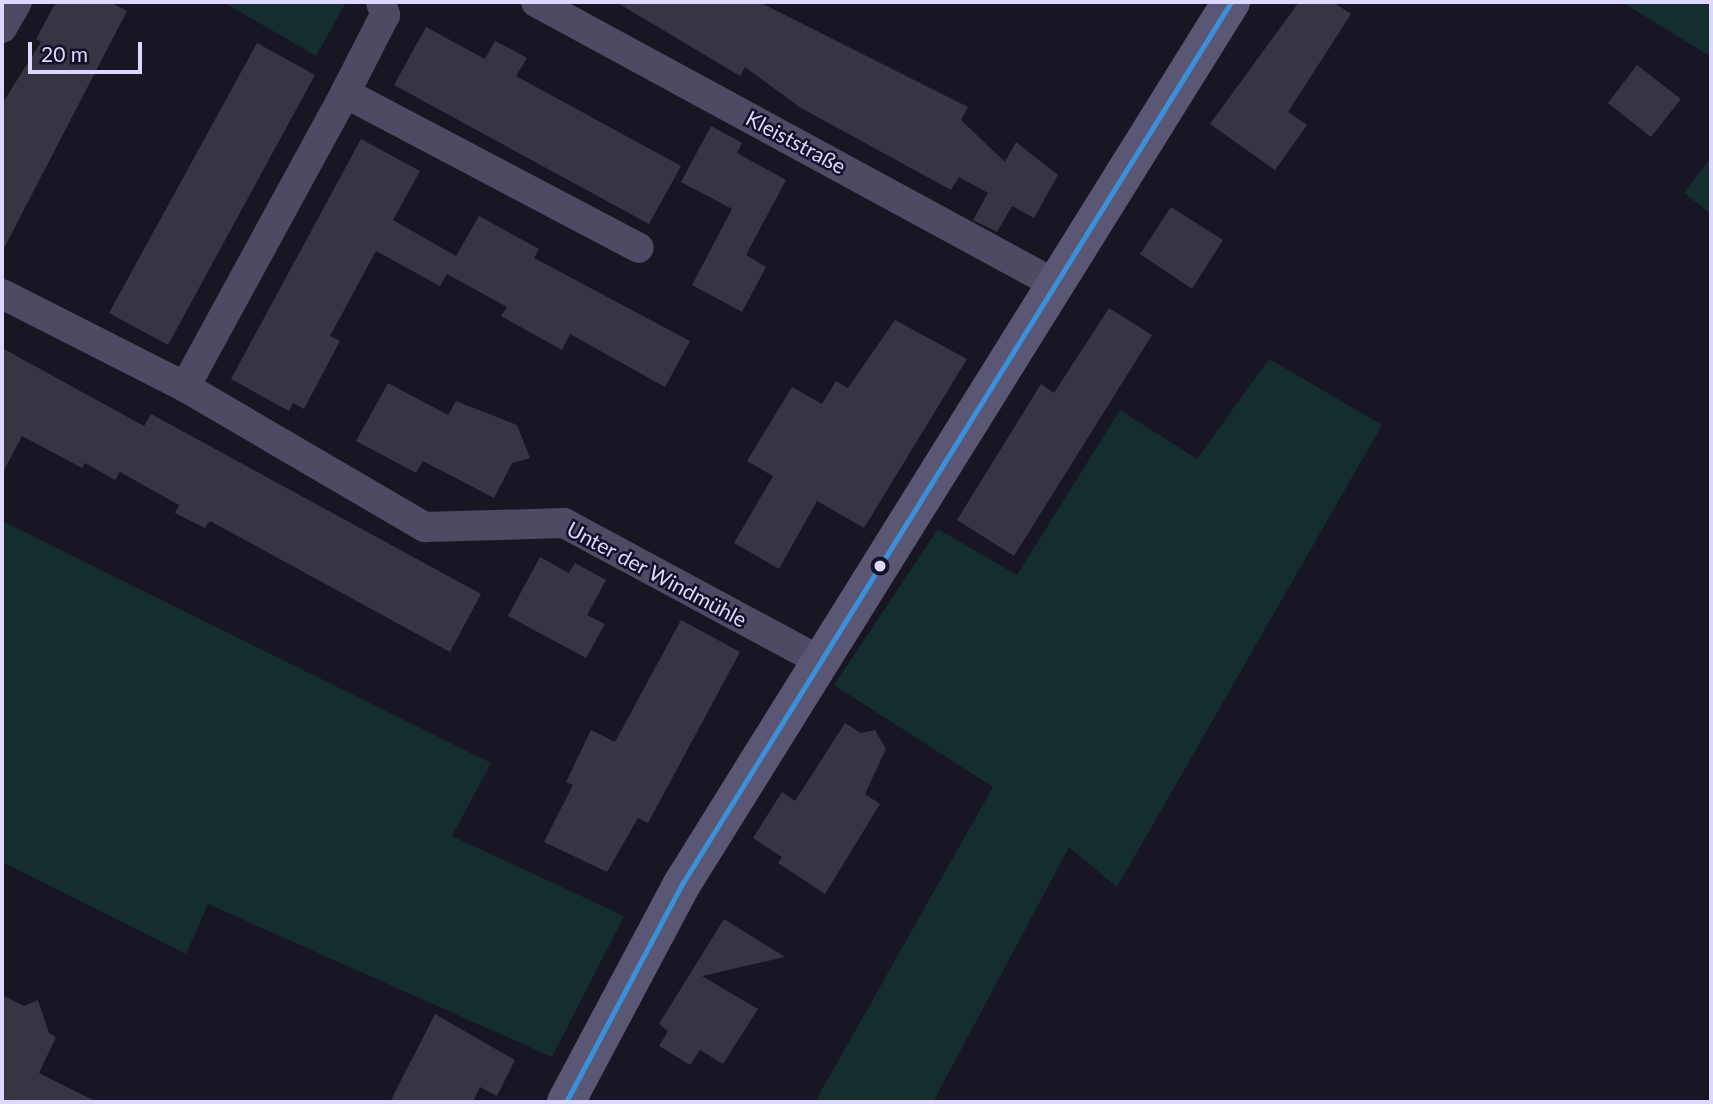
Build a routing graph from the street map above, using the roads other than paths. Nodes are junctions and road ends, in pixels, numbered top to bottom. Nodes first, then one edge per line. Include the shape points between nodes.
1 (17, 2) edge
2 (381, 2) edge
3 (536, 2) edge
4 (1231, 2) edge
5 (2, 29) edge
6 (345, 93) junction
7 (639, 248) dead end
8 (1055, 284) junction
9 (2, 293) edge
10 (185, 387) junction
11 (822, 662) junction
12 (566, 1102) edge

1 - 5 street
2 - 6 street via 385,15
3 - 8 street, Kleiststraße
4 - 8 street
6 - 7 street
6 - 10 street
8 - 11 street
9 - 10 street, Unter der Windmühle
10 - 11 street, Unter der Windmühle via 425,527 564,523
11 - 12 street via 682,884

